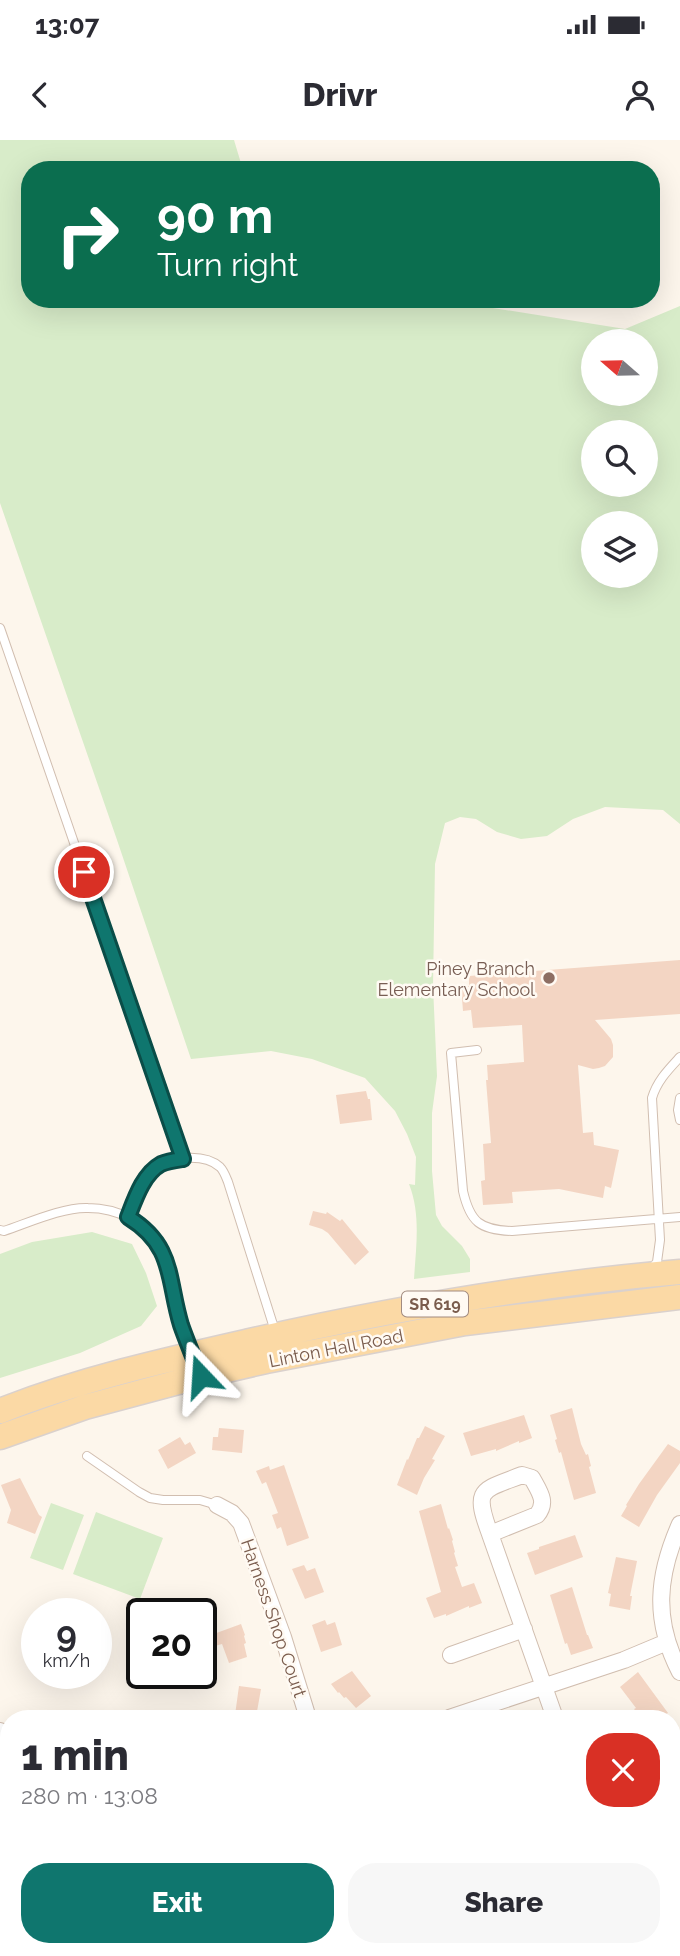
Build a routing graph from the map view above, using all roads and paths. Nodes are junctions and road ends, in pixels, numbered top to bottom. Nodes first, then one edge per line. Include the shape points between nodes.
1 (0, 628) edge
2 (477, 1050) dead end
3 (680, 1058) edge
4 (680, 1098) edge
5 (680, 1120) edge
6 (183, 1159) junction
7 (128, 1217) junction
8 (680, 1217) edge
9 (660, 1219) junction
10 (1, 1232) edge
11 (680, 1272) edge
12 (645, 1275) junction
13 (680, 1297) edge
14 (276, 1335) junction
15 (197, 1365) junction
16 (0, 1411) edge
17 (0, 1437) edge
18 (87, 1456) dead end
19 (217, 1505) joint
20 (680, 1524) edge
21 (490, 1534) dead end
22 (524, 1629) junction
23 (667, 1642) junction
24 (451, 1655) dead end
25 (680, 1672) edge
26 (544, 1687) junction
27 (305, 1710) edge
28 (474, 1710) edge
29 (552, 1710) edge

1 - 6 lane
2 - 9 lane via 451,1052 463,1191 473,1219 486,1227 512,1231
3 - 9 lane via 661,1077 652,1098
4 - 5 lane
6 - 7 lane via 154,1170 135,1197
6 - 14 lane via 206,1160 224,1173
7 - 10 lane via 87,1208
7 - 15 lane via 161,1249
8 - 9 lane
9 - 12 lane via 657,1262
11 - 12 main road, Linton Hall Road / SR 619
12 - 14 main road, Linton Hall Road / SR 619 via 467,1298
13 - 15 main road, Linton Hall Road / SR 619 via 465,1323 266,1361
14 - 15 main road, Linton Hall Road / SR 619
15 - 16 main road, Linton Hall Road / SR 619 via 93,1380
15 - 17 main road, Linton Hall Road / SR 619
18 - 19 lane, Harness Shop Court via 150,1498
19 - 27 street, Harness Shop Court via 241,1523
20 - 23 street via 663,1573 661,1606
21 - 22 street
22 - 24 street
22 - 26 street
23 - 25 street
23 - 26 street
26 - 28 street
26 - 29 street

